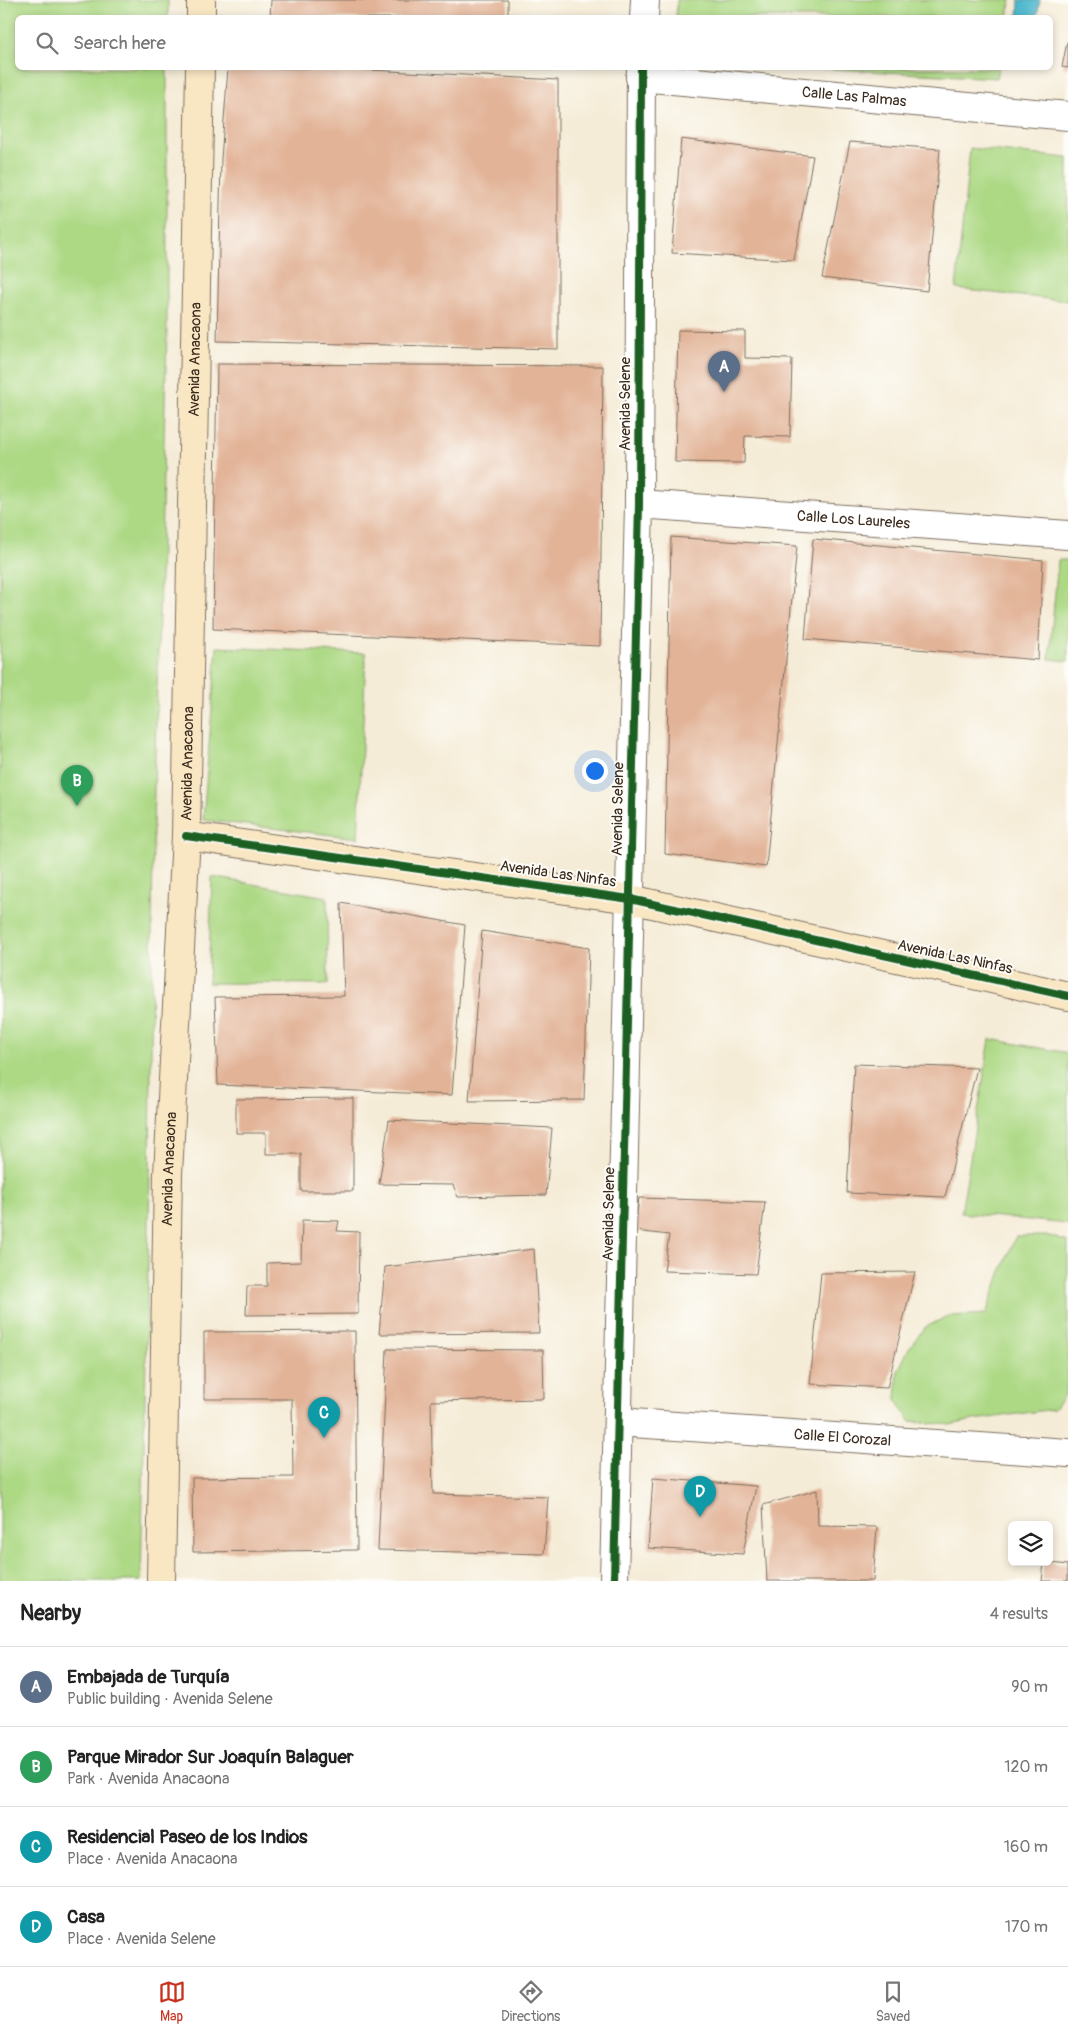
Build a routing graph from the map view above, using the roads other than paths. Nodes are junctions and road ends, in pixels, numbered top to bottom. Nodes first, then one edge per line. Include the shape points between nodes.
1 (201, 0) edge
2 (645, 0) edge
3 (201, 15) edge
4 (644, 15) edge
5 (200, 70) edge
6 (641, 72) edge
7 (1068, 116) edge
8 (639, 504) junction
9 (1068, 535) edge
10 (186, 836) junction
11 (630, 898) junction
12 (1068, 996) edge
13 (618, 1422) junction
14 (1068, 1453) edge
15 (161, 1581) edge
16 (614, 1581) edge

1 - 3 main road
2 - 4 street
5 - 10 main road, Avenida Anacaona
6 - 7 street, Calle Las Palmas
6 - 8 street, Avenida Selene
8 - 9 street, Calle Los Laureles
8 - 11 street, Avenida Selene
10 - 11 main road, Avenida Las Ninfas
10 - 15 main road, Avenida Anacaona via 168,1174
11 - 12 main road, Avenida Las Ninfas
11 - 13 street, Avenida Selene
13 - 14 street, Calle El Corozal
13 - 16 street, Avenida Selene

